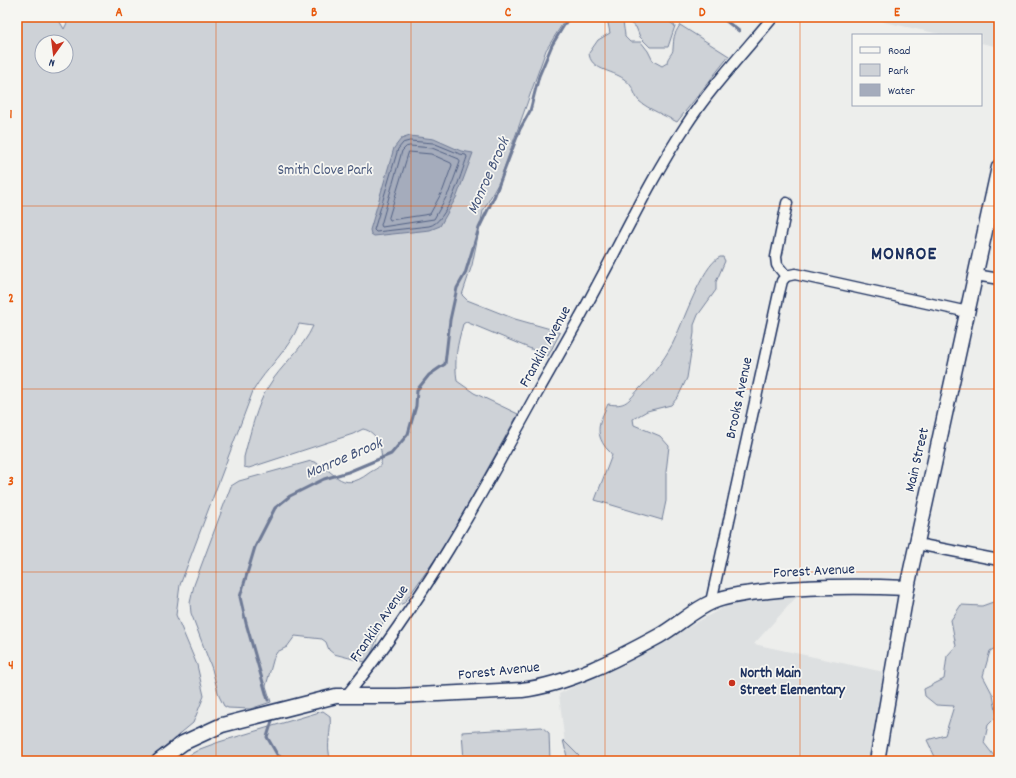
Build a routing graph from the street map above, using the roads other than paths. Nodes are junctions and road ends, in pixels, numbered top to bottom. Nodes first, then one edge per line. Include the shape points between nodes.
1 (773, 17) edge
2 (999, 167) edge
3 (787, 203) dead end
4 (976, 275) junction
5 (786, 276) junction
6 (999, 279) edge
7 (968, 312) junction
8 (917, 544) junction
9 (999, 560) edge
10 (907, 588) junction
11 (711, 602) junction
12 (347, 695) junction
13 (159, 761) edge
14 (877, 761) edge

1 - 12 street, Franklin Avenue via 685,127 645,195 486,486 395,631
2 - 4 street, Main Street
3 - 5 street via 776,257 777,265
4 - 6 street
4 - 7 street, Main Street
5 - 7 street via 794,274
5 - 11 street, Brooks Avenue via 778,293
7 - 8 street, Main Street
8 - 9 street
8 - 10 street, Main Street
10 - 11 street, Forest Avenue via 820,586 759,592
10 - 14 street, Main Street
11 - 12 street, Forest Avenue via 659,635 616,657 538,688 409,696
12 - 13 street, Forest Avenue via 222,725 183,743

